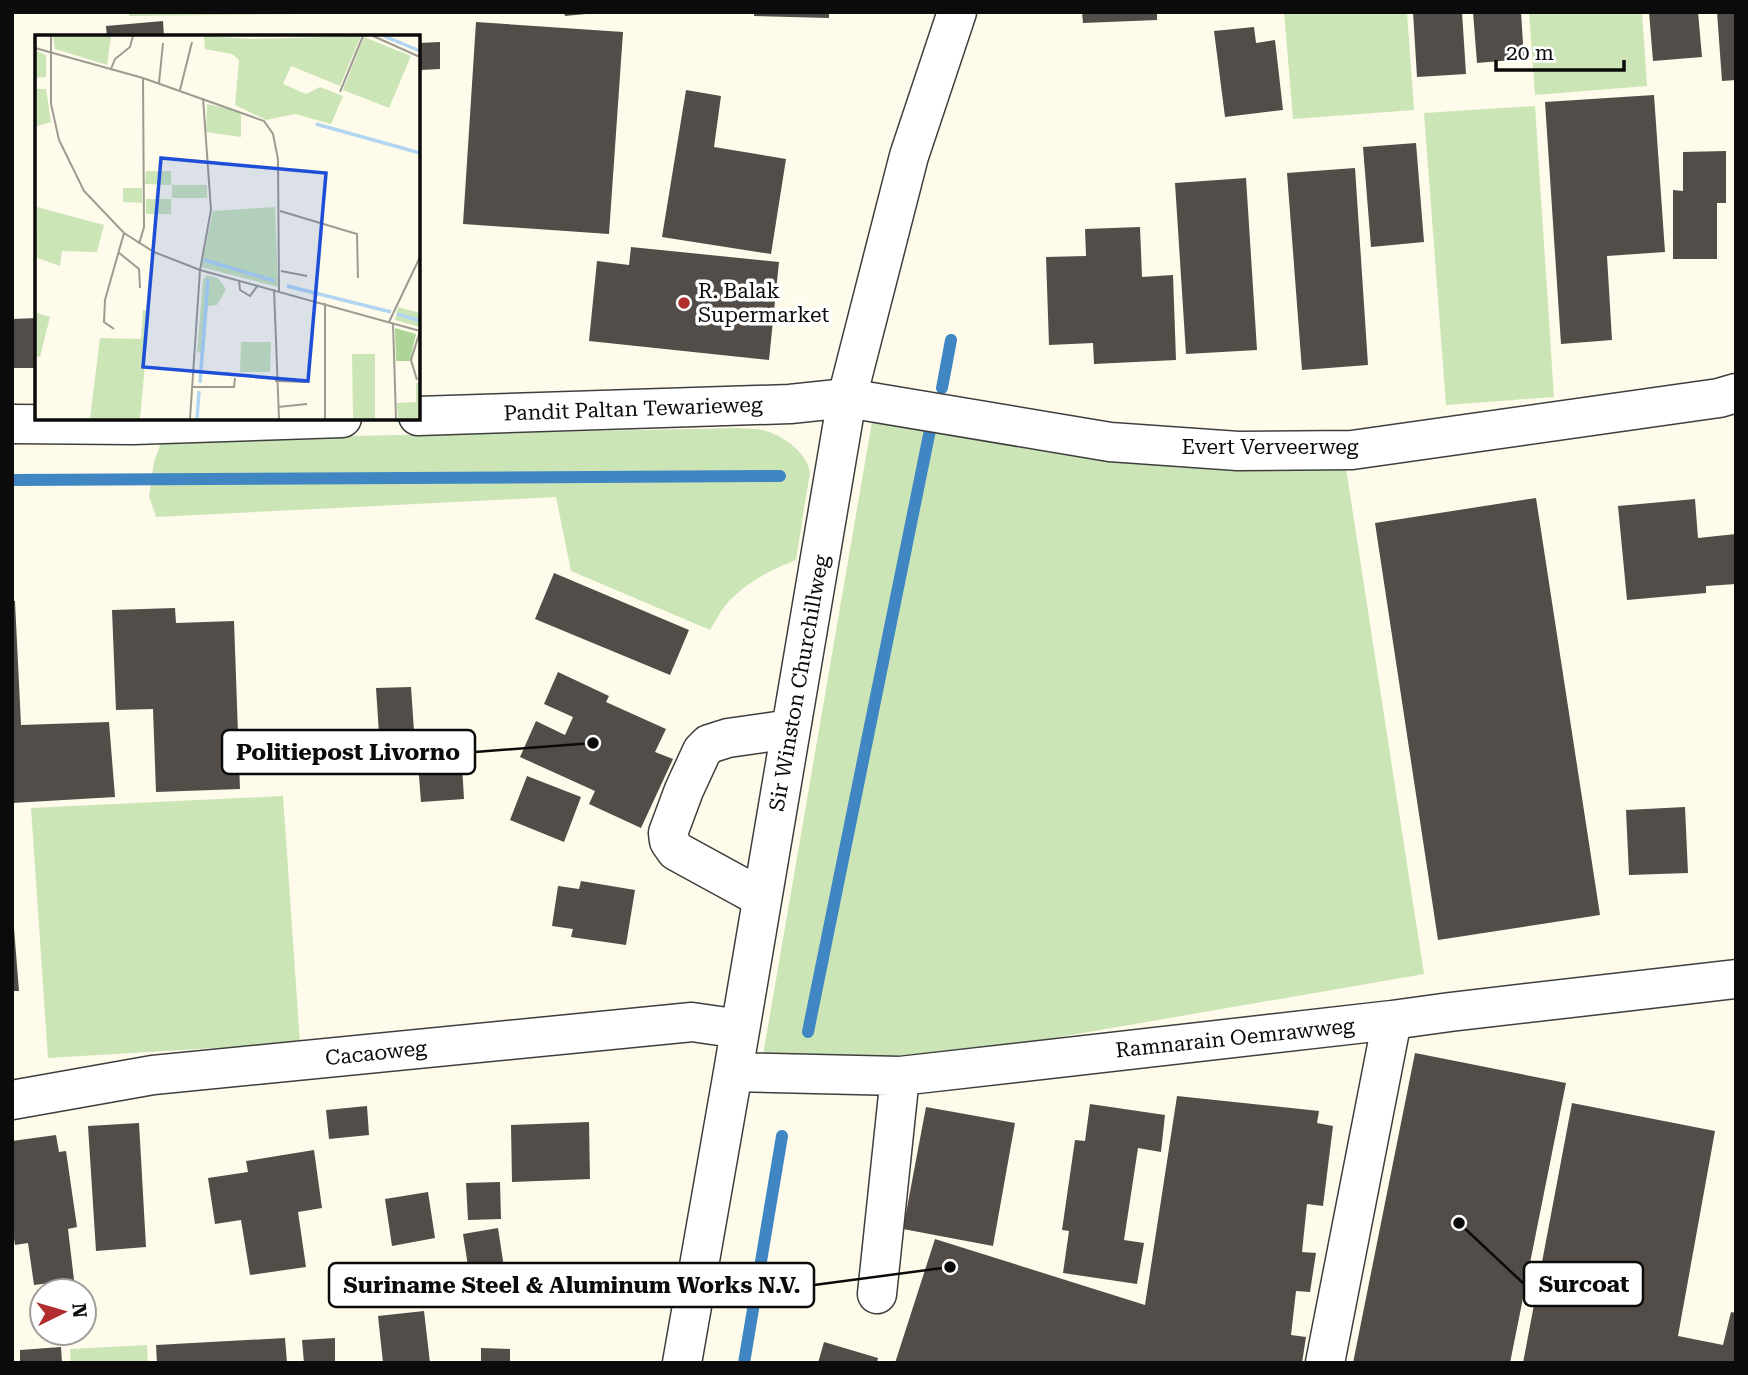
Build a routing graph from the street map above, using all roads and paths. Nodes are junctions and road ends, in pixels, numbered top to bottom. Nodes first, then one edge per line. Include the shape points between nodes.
1 (957, 12) edge
2 (1736, 393) edge
3 (847, 398) junction
4 (420, 416) edge
5 (282, 420) edge
6 (12, 424) edge
7 (791, 729) junction
8 (762, 898) junction
9 (1736, 979) edge
10 (1392, 1020) junction
11 (740, 1029) junction
12 (733, 1072) junction
13 (900, 1076) junction
14 (12, 1100) edge
15 (877, 1294) dead end
16 (682, 1363) edge
17 (1325, 1363) edge

1 - 3 street, Sir Winston Churchillweg via 909,156
2 - 3 street, Evert Verveerweg via 1352,450 1238,451 1110,442
3 - 4 street, Pandit Paltan Tewarieweg via 790,404
3 - 7 street, Sir Winston Churchillweg
5 - 6 street
7 - 8 street, Sir Winston Churchillweg
7 - 8 street via 709,744 668,833 676,851
8 - 11 street, Sir Winston Churchillweg
9 - 10 street, Ramnarain Oemrawweg
10 - 13 street, Ramnarain Oemrawweg
10 - 17 street
11 - 12 street, Sir Winston Churchillweg
11 - 14 street, Cacaoweg via 692,1022 153,1074
12 - 13 street, Ramnarain Oemrawweg
12 - 16 street, Sir Winston Churchillweg
13 - 15 street

